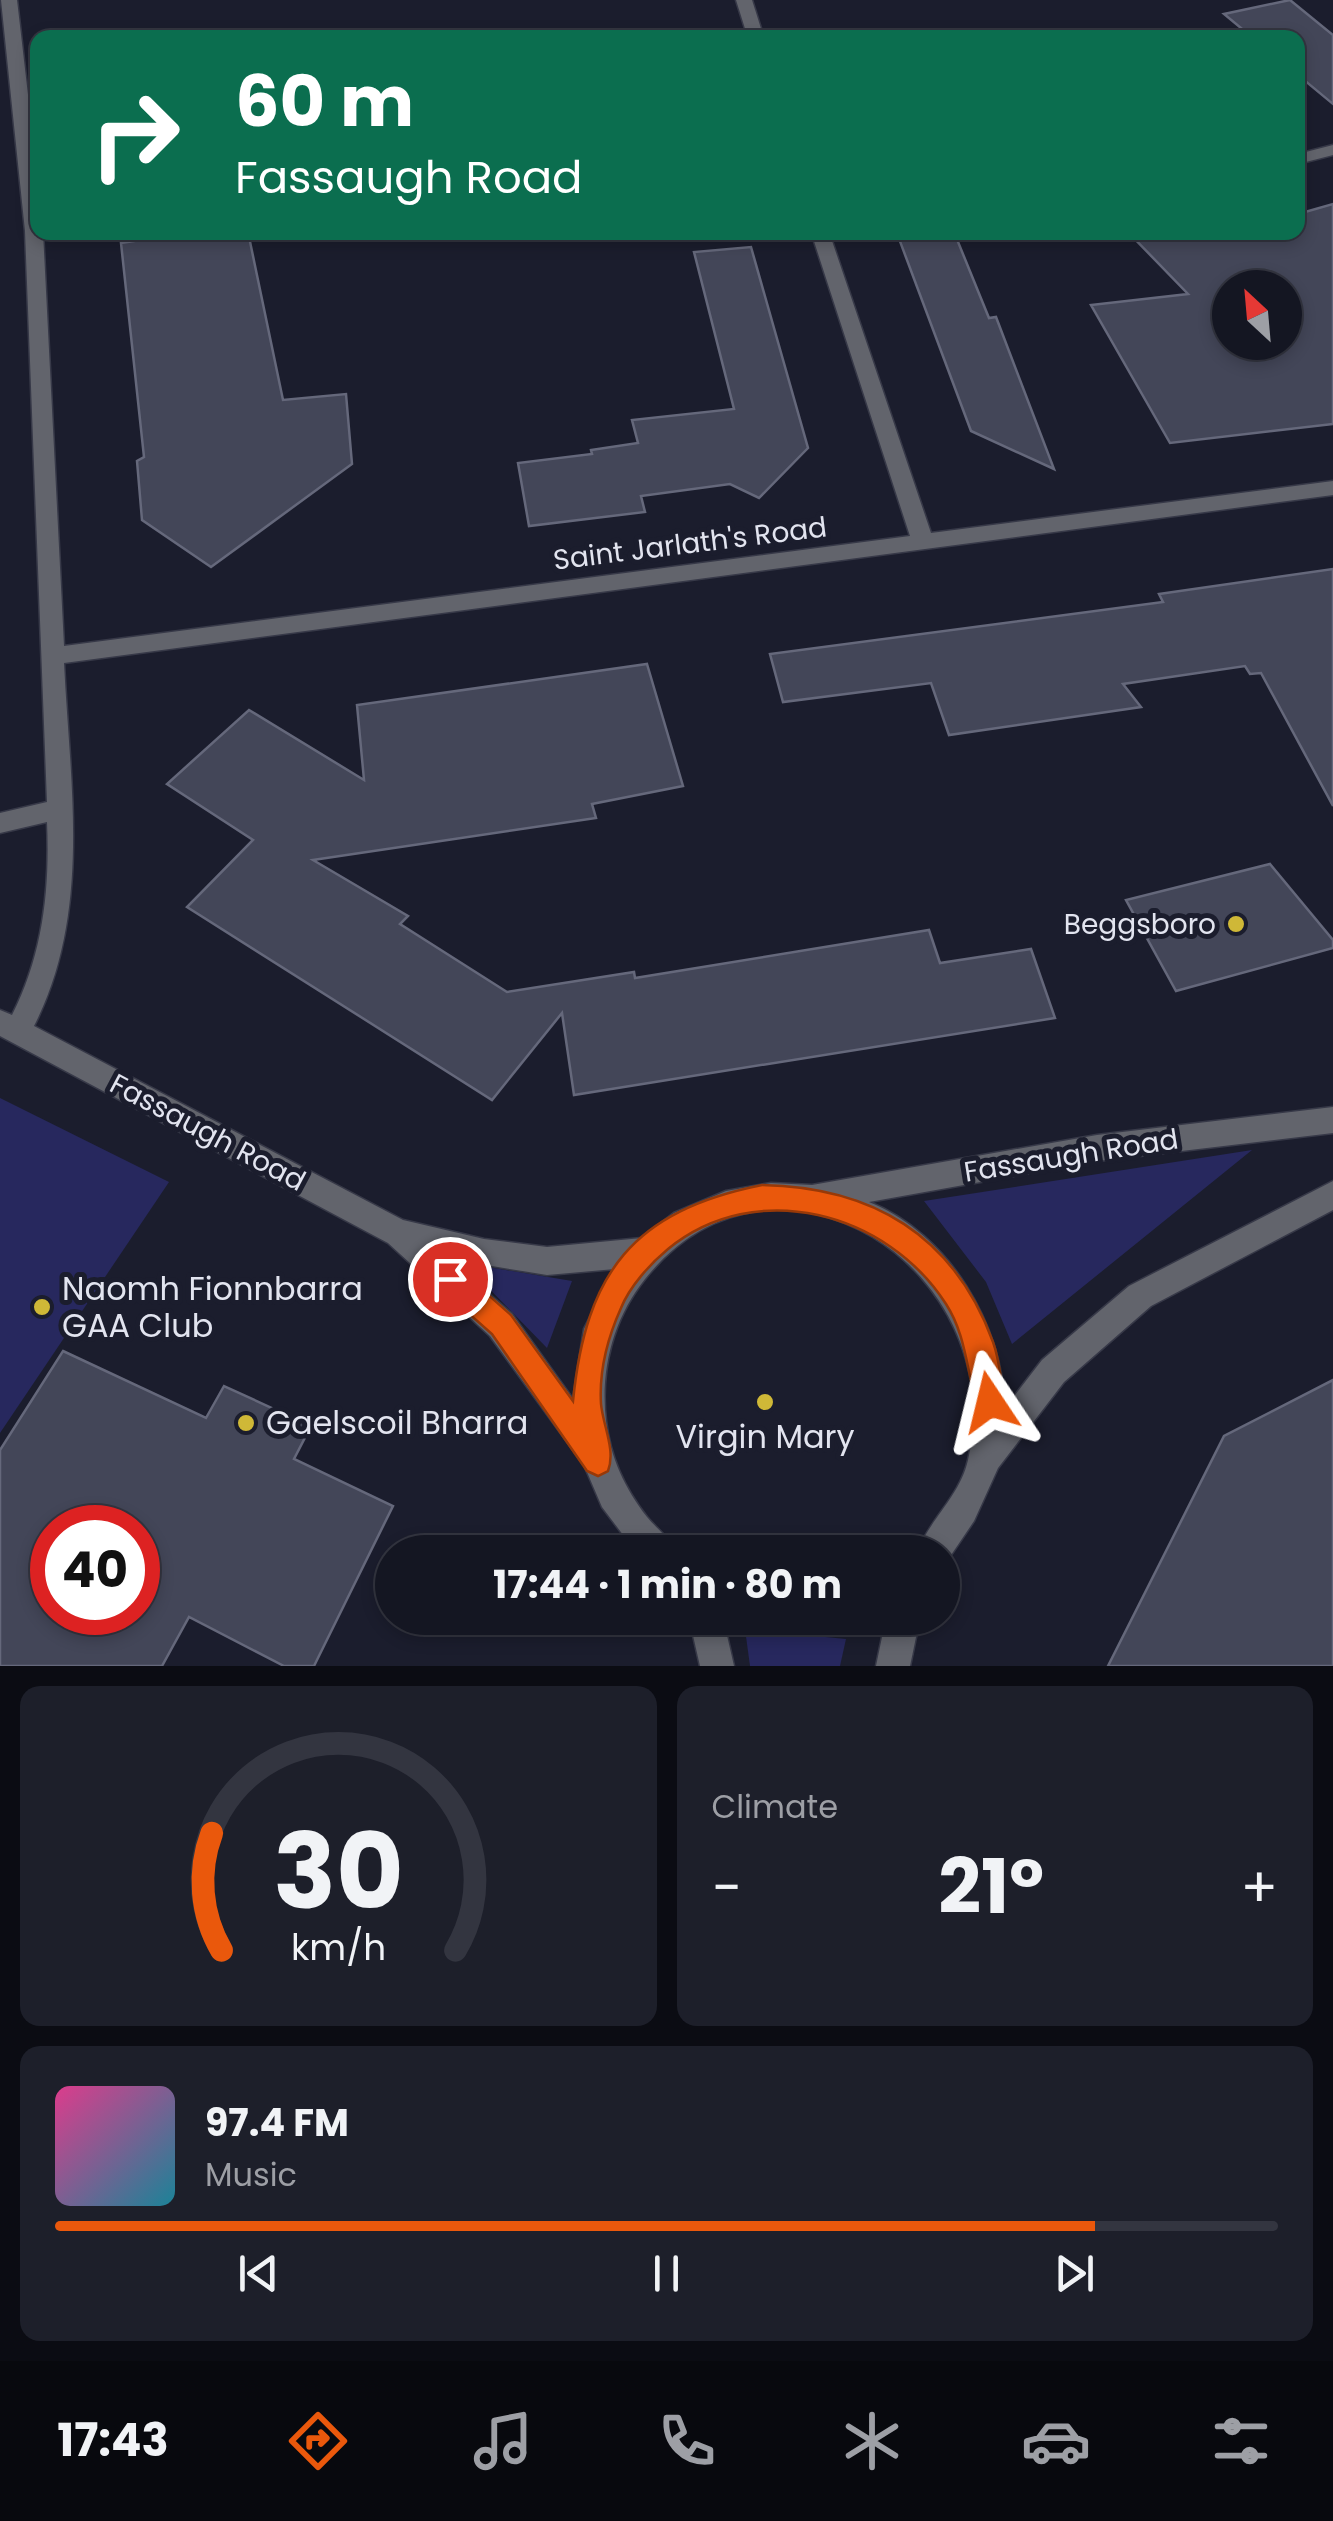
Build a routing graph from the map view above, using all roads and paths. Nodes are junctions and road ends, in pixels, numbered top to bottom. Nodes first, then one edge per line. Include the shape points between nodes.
1 (9, 0) edge
2 (744, 0) edge
3 (753, 30) edge
4 (1333, 150) edge
5 (1305, 157) edge
6 (30, 180) edge
7 (36, 240) edge
8 (823, 240) edge
9 (1333, 488) edge
10 (923, 542) junction
11 (54, 656) junction
12 (59, 809) junction
13 (0, 823) edge
14 (8, 1027) edge
15 (1333, 1120) edge
16 (1333, 1195) edge
17 (810, 1198) junction
18 (398, 1232) junction
19 (644, 1252) junction
20 (984, 1460) junction
21 (598, 1461) junction
22 (644, 1535) edge
23 (945, 1535) edge
24 (710, 1635) edge
25 (900, 1635) edge
26 (717, 1666) edge
27 (894, 1666) edge

1 - 6 street
2 - 3 street
4 - 5 street
7 - 11 street
8 - 10 street
9 - 10 street, Saint Jarlath's Road
10 - 11 street, Saint Jarlath's Road
11 - 12 street
12 - 13 street
12 - 14 street via 56,929 41,987
14 - 18 street, Fassaugh Road
15 - 17 street, Fassaugh Road via 1097,1148
16 - 20 street via 1140,1296 1053,1371
17 - 19 street via 716,1207 677,1225
17 - 20 street via 866,1215 916,1248 956,1294 980,1346 990,1402
18 - 19 street, Fassaugh Road via 547,1261
18 - 21 street, Fassaugh Road via 502,1325
19 - 21 street via 612,1296 592,1347 586,1403
20 - 23 street via 964,1511
21 - 22 street via 620,1508
24 - 26 street
25 - 27 street

